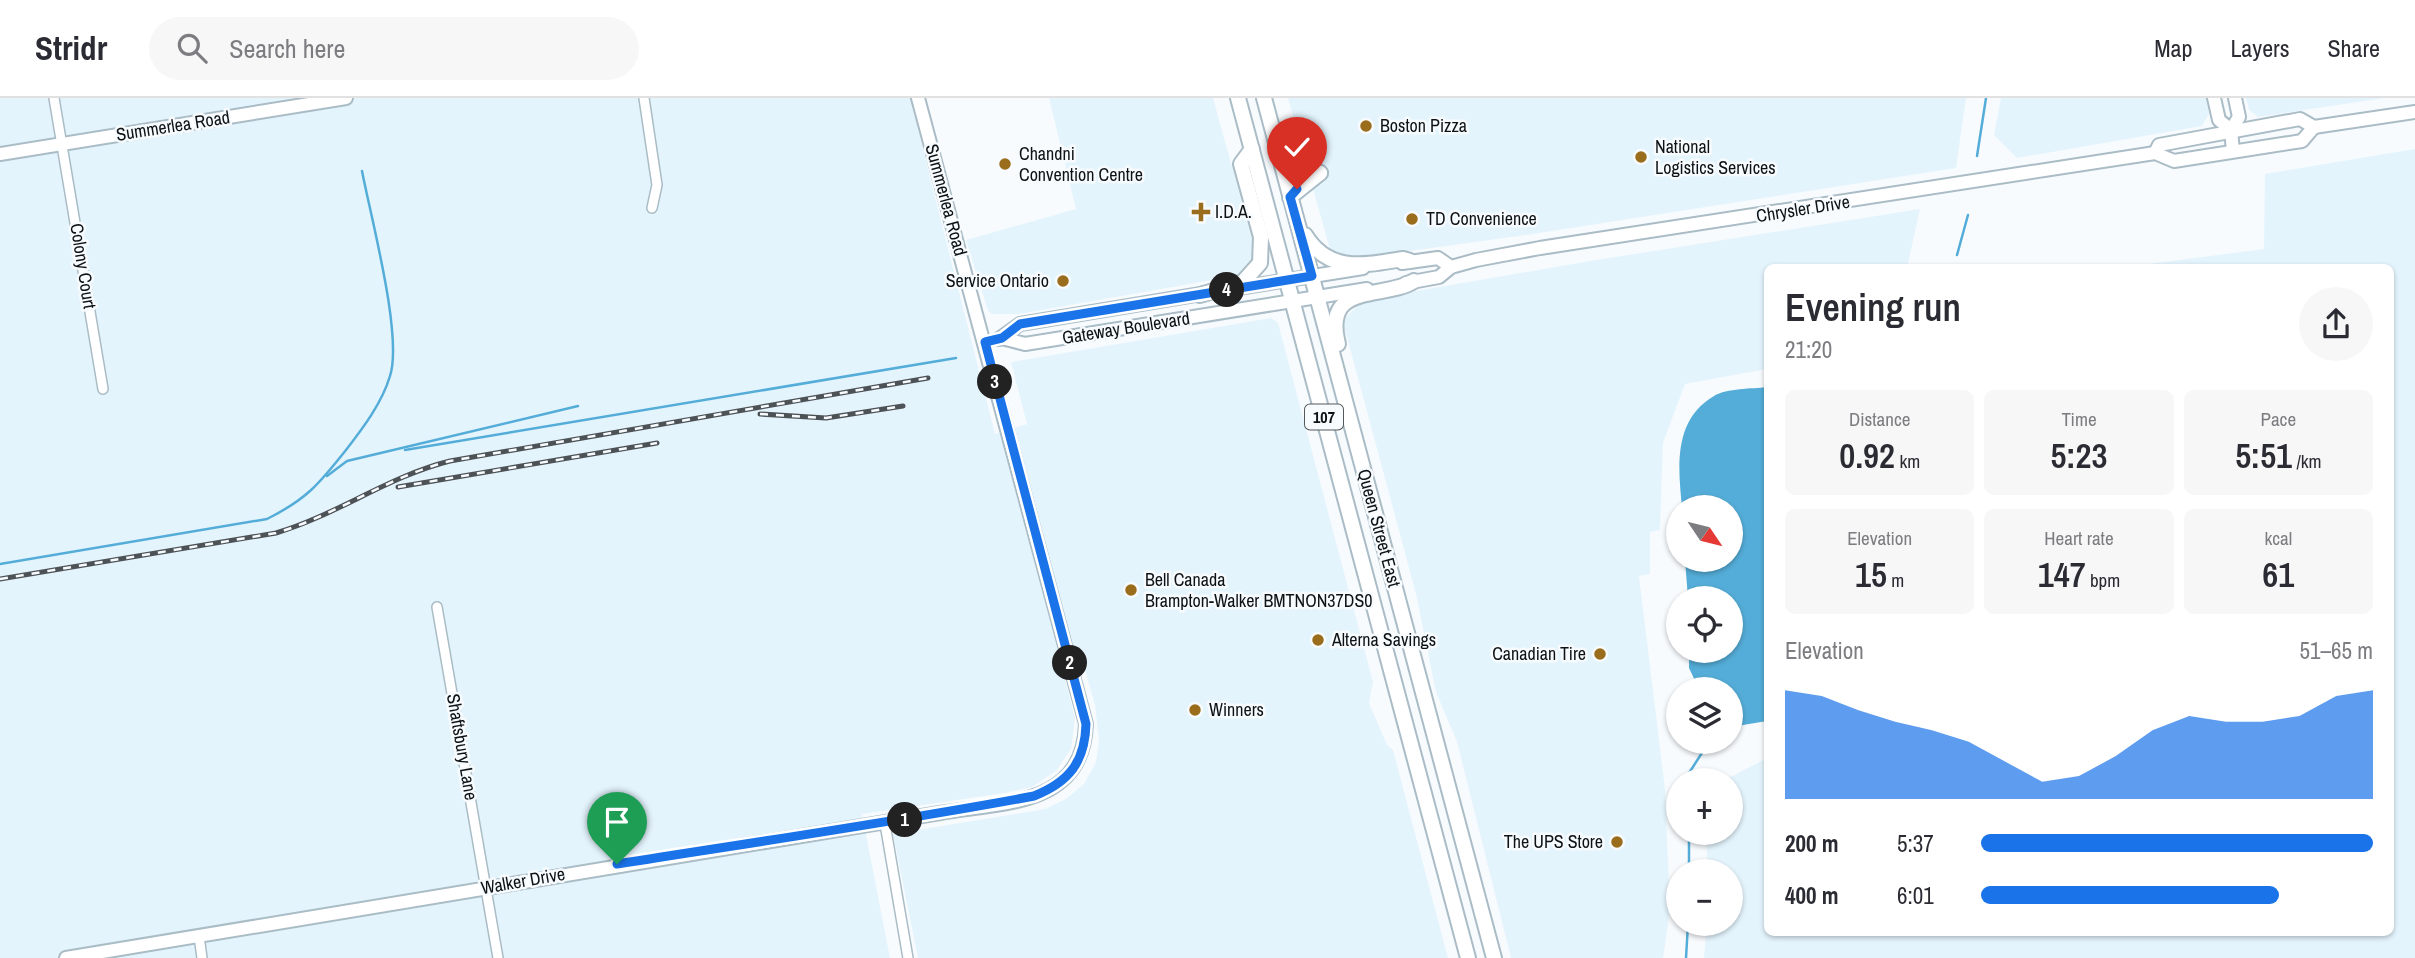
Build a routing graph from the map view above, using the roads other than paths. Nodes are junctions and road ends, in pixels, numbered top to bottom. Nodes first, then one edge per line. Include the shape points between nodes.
1 (54, 98) edge
2 (346, 98) edge
3 (644, 98) edge
4 (918, 98) edge
5 (1238, 98) edge
6 (1264, 98) edge
7 (2214, 98) edge
8 (2235, 98) edge
9 (2415, 111) edge
10 (2314, 127) junction
11 (2231, 130) junction
12 (63, 144) junction
13 (1252, 149) junction
14 (2233, 151) junction
15 (1278, 153) junction
16 (2155, 153) junction
17 (0, 154) edge
18 (1290, 197) junction
19 (652, 208) dead end
20 (1410, 261) junction
21 (1451, 267) junction
22 (1312, 276) junction
23 (1287, 280) junction
24 (1414, 281) junction
25 (1200, 295) junction
26 (1318, 297) junction
27 (1293, 301) junction
28 (1002, 338) junction
29 (985, 342) junction
30 (103, 389) dead end
31 (1343, 392) junction
32 (437, 607) dead end
33 (885, 824) junction
34 (487, 888) junction
35 (199, 936) junction
36 (66, 958) edge
37 (202, 958) edge
38 (498, 958) edge
39 (908, 958) edge
40 (1468, 958) edge
41 (1494, 958) edge

1 - 12 street, Colony Court
2 - 12 street, Summerlea Road
3 - 19 street via 657,185
4 - 29 street, Summerlea Road
5 - 13 main road, Queen Street East / 107
6 - 15 main road, Queen Street East / 107
7 - 11 street via 2219,120
8 - 11 street via 2239,117
9 - 10 street, Chrysler Drive
10 - 11 street, Chrysler Drive via 2300,119
10 - 14 street, Chrysler Drive via 2302,141
11 - 14 street
11 - 16 street, Chrysler Drive via 2159,145
12 - 17 street, Summerlea Road
12 - 30 street, Colony Court
13 - 23 main road, Queen Street East / 107
13 - 25 main road via 1241,164 1261,237 1260,263 1243,282
14 - 16 street, Chrysler Drive via 2174,161
15 - 18 main road, Queen Street East / 107
15 - 18 main road via 1294,172 1320,173
16 - 21 street, Chrysler Drive via 1527,251
18 - 20 main road via 1310,243 1332,261 1352,267
18 - 22 main road, Queen Street East / 107
20 - 21 street, Chrysler Drive via 1438,258
20 - 22 street, Chrysler Drive
21 - 24 street, Chrysler Drive via 1440,277
22 - 23 street, Gateway Boulevard
22 - 26 main road, Queen Street East / 107
23 - 25 street, Gateway Boulevard
23 - 27 main road, Queen Street East / 107
24 - 26 street, Chrysler Drive
24 - 31 main road via 1358,294 1342,308 1335,329 1349,382
25 - 28 street, Gateway Boulevard via 1020,324
26 - 27 street, Chrysler Drive
26 - 31 main road, Queen Street East / 107
27 - 28 street, Gateway Boulevard via 1025,344
27 - 40 main road, Queen Street East / 107
28 - 29 street, Gateway Boulevard
29 - 33 street, Walker Drive via 1086,724 1086,740 1076,767 1053,788 1034,796
31 - 41 main road, Queen Street East / 107
32 - 34 street, Shaftsbury Lane
33 - 34 street, Walker Drive via 825,830
33 - 39 street
34 - 35 street, Walker Drive
34 - 38 street, Shaftsbury Lane
35 - 36 street, Walker Drive
35 - 37 street

